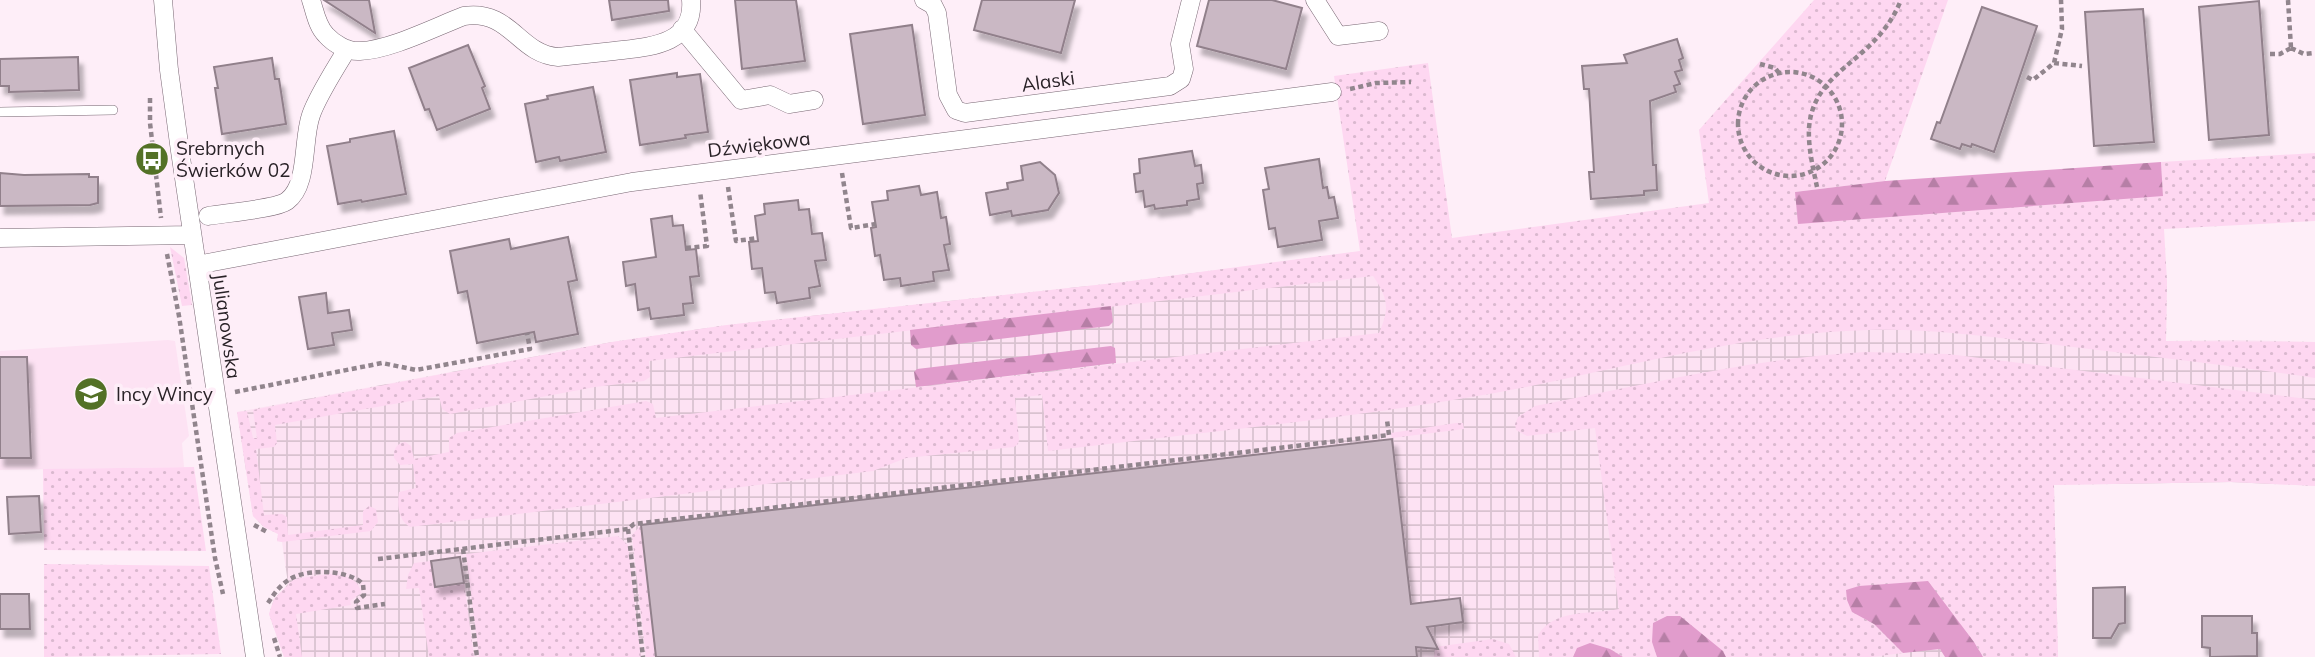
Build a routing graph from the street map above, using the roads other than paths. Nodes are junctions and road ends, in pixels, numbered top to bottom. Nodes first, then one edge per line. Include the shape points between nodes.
1 (163, 0) edge
2 (312, 0) edge
3 (691, 0) edge
4 (925, 0) edge
5 (1191, 0) edge
6 (1315, 0) edge
7 (682, 29) junction
8 (1379, 31) dead end
9 (347, 48) junction
10 (1332, 92) road end
11 (814, 100) dead end
12 (113, 110) dead end
13 (0, 112) edge
14 (208, 216) dead end
15 (192, 235) junction
16 (0, 238) edge
17 (197, 265) junction
18 (255, 657) edge

1 - 15 street, Julianowska
2 - 9 street via 326,35
3 - 7 street via 688,22
4 - 5 street, Alaski via 937,13 948,95 956,110 965,113 1170,86 1181,79 1184,69 1180,44
6 - 8 street via 1338,36
7 - 9 street via 657,46 548,57 499,21 477,14 379,49 357,52
7 - 11 street via 741,100 770,95 789,104
9 - 14 street via 311,114 295,195 284,204
10 - 17 street, Dźwiękowa via 632,182
12 - 13 lane
15 - 16 street
15 - 17 street, Julianowska
17 - 18 street, Julianowska

